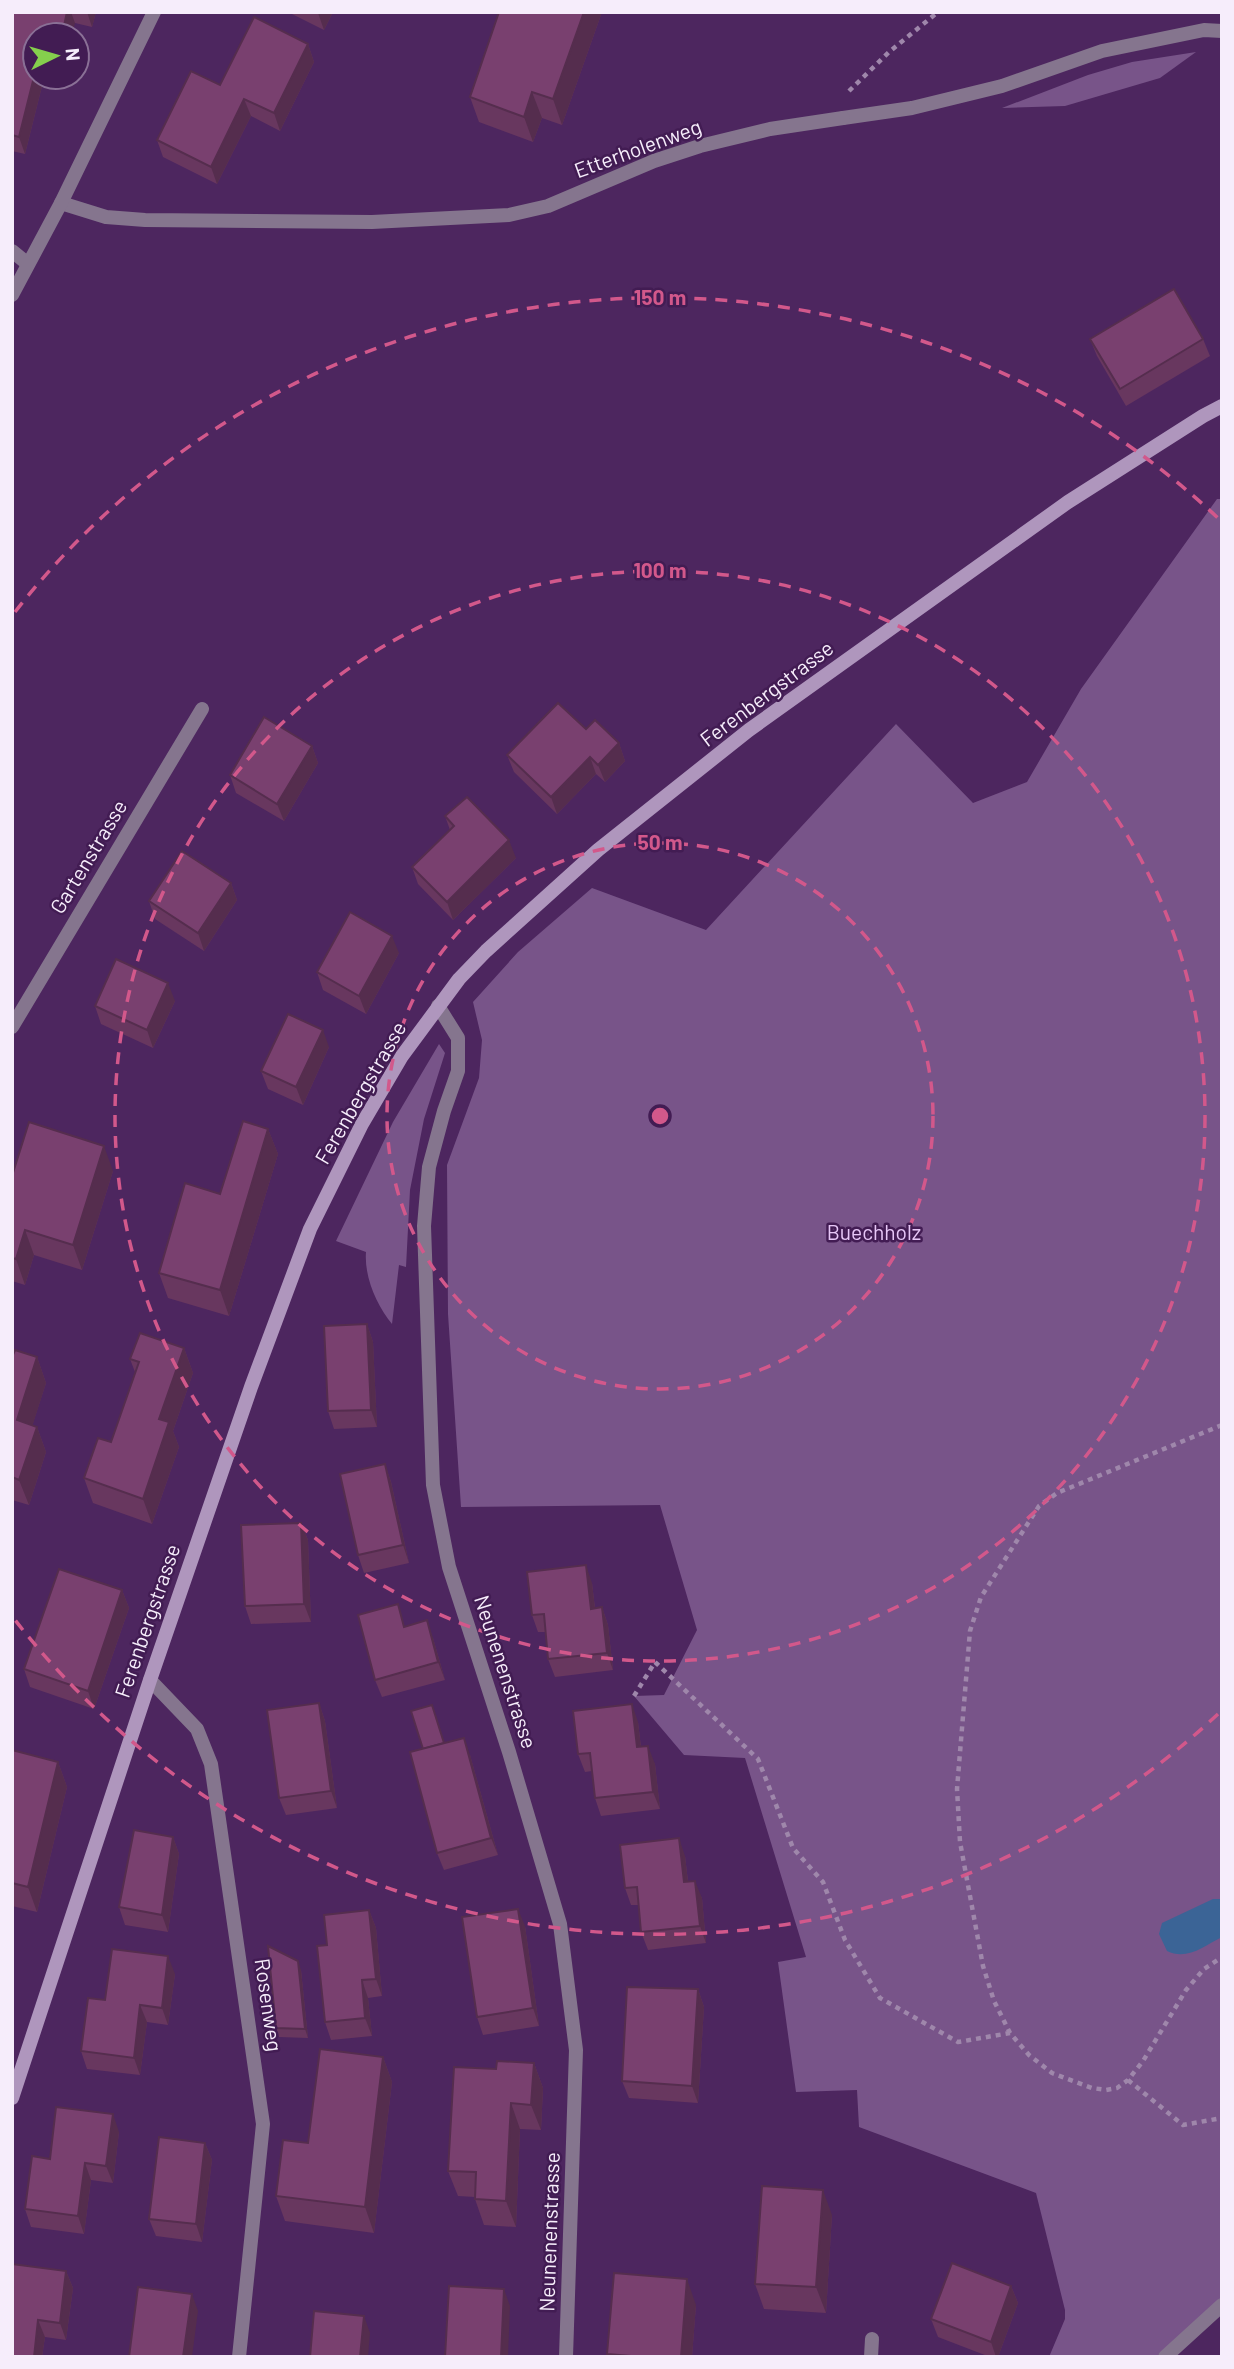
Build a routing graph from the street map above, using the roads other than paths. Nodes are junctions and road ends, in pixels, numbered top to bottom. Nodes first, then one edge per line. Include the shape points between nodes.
1 (153, 12) edge
2 (1222, 31) edge
3 (61, 203) junction
4 (12, 251) edge
5 (28, 264) junction
6 (12, 295) edge
7 (1222, 406) edge
8 (202, 709) dead end
9 (438, 1006) junction
10 (12, 1027) edge
11 (150, 1680) junction
12 (12, 2098) edge
13 (1222, 2305) edge
14 (872, 2339) dead end
15 (239, 2357) edge
16 (566, 2357) edge
17 (872, 2357) edge
18 (1166, 2357) edge

1 - 3 street
2 - 3 street, Etterholenweg via 1204,30 1102,51 1002,86 912,108 700,146 548,206 509,215 372,222 145,220 106,218
3 - 5 street
4 - 5 street
5 - 6 street
7 - 9 street, Ferenbergstrasse via 1068,502 749,730 598,850 486,951
8 - 10 street, Gartenstrasse
9 - 11 street, Ferenbergstrasse via 362,1124 310,1229
9 - 16 street, Neunenenstrasse via 458,1038 458,1071 429,1167 424,1226 433,1485 449,1567 560,1924 576,2050
11 - 12 street, Ferenbergstrasse
11 - 15 street, Rosenweg via 197,1729 211,1763 263,2124
13 - 18 street
14 - 17 street

